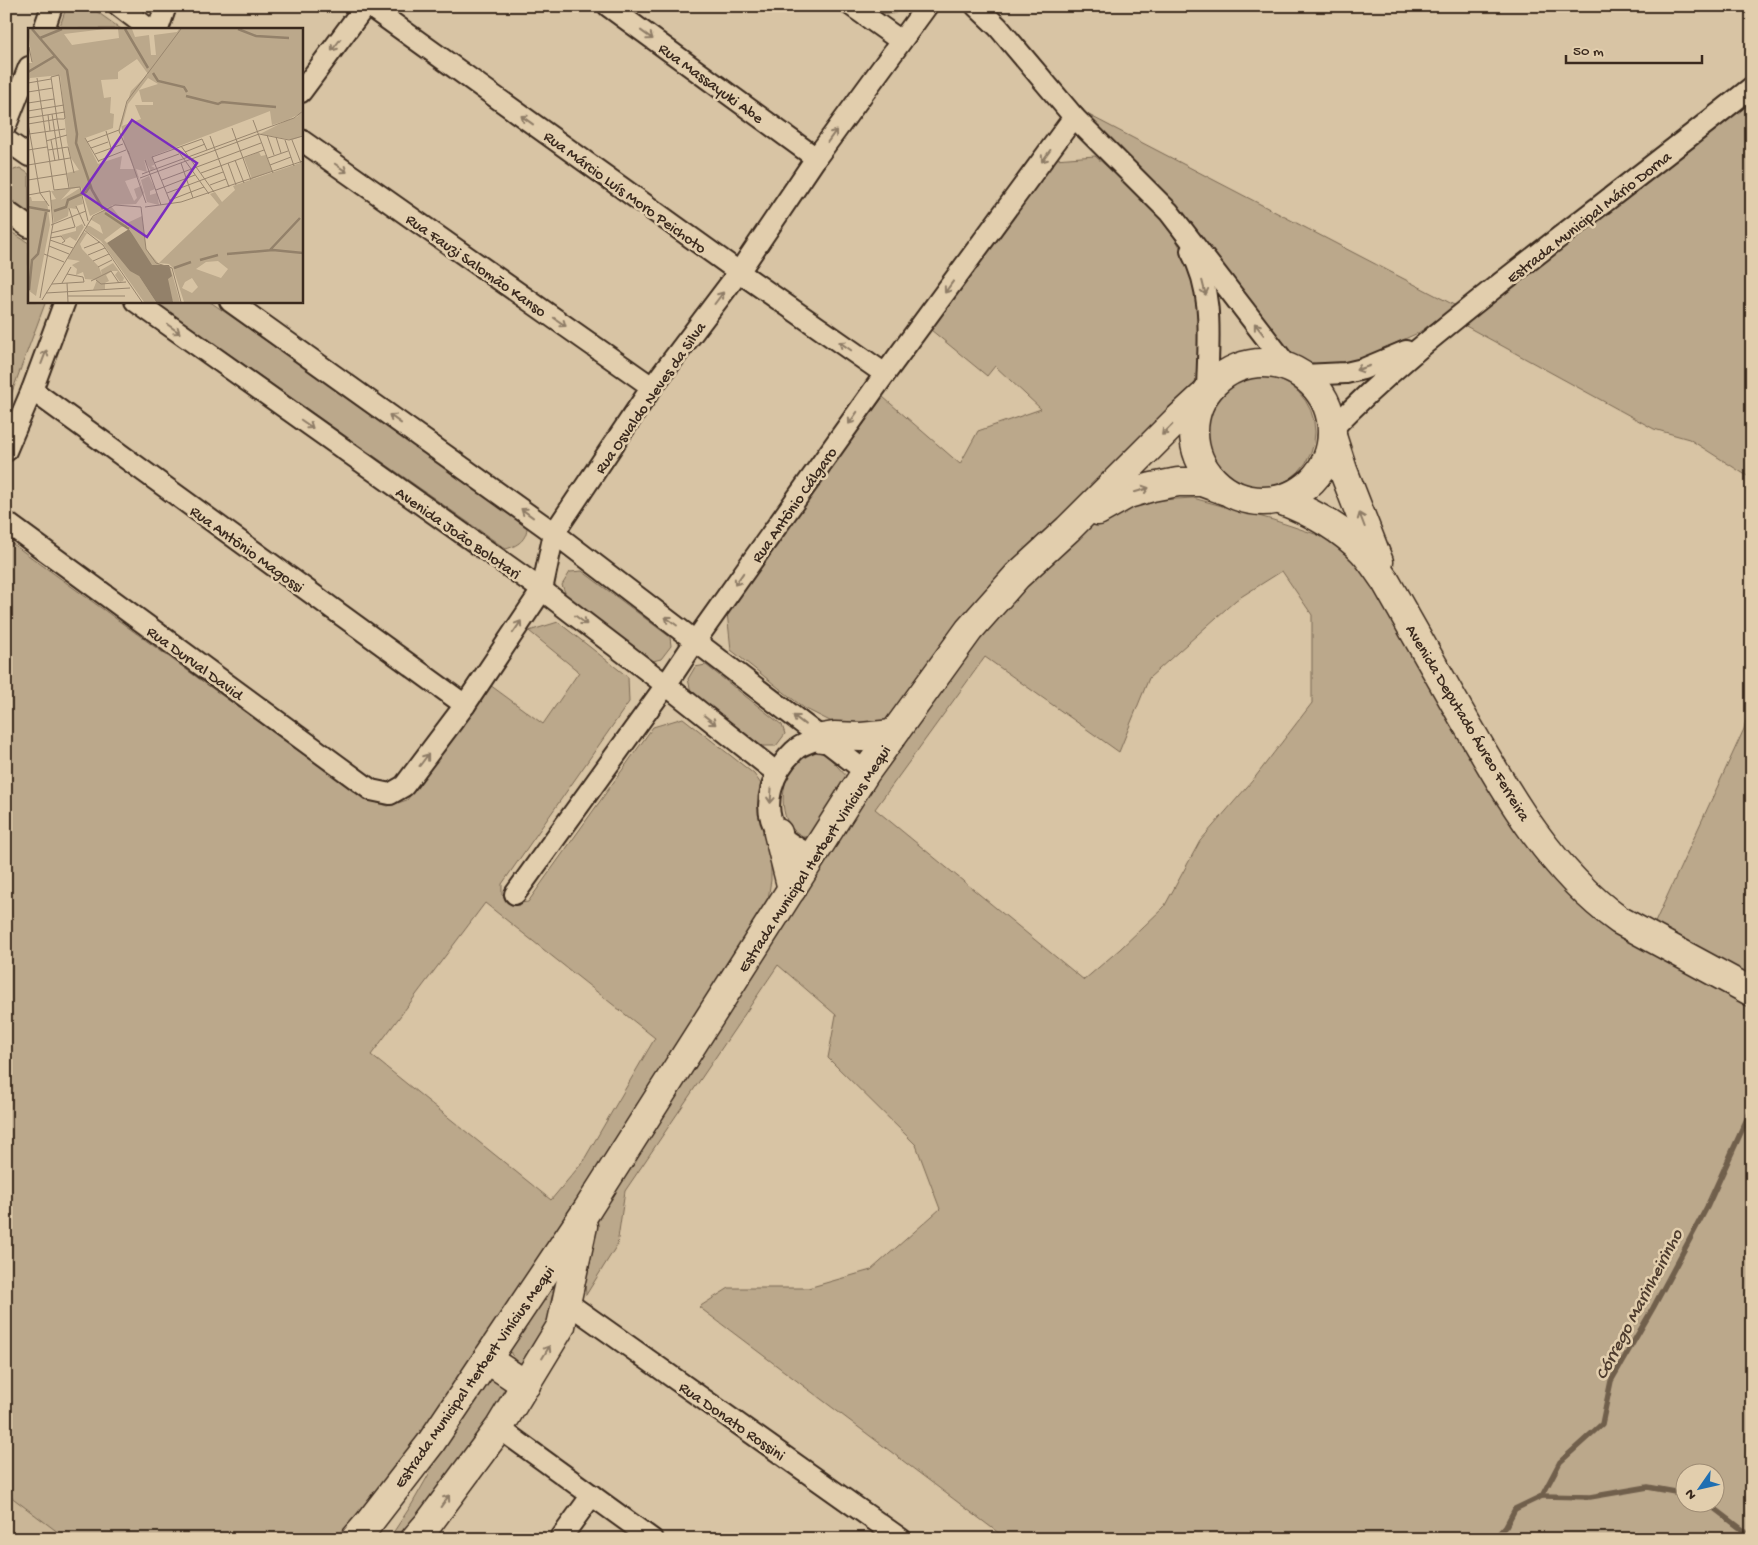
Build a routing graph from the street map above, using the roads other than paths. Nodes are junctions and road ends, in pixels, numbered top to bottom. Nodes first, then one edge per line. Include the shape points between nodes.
1 (52, 6) edge
2 (119, 6) edge
3 (166, 6) edge
4 (367, 6) edge
5 (608, 6) edge
6 (852, 6) edge
7 (927, 6) edge
8 (976, 6) edge
9 (44, 28) edge
10 (148, 28) edge
11 (158, 28) edge
12 (902, 41) junction
13 (28, 70) edge
14 (1752, 87) edge
15 (302, 91) edge
16 (1074, 117) junction
17 (6, 125) edge
18 (6, 140) edge
19 (302, 141) edge
20 (28, 155) edge
21 (816, 158) junction
22 (6, 211) edge
23 (1169, 212) junction
24 (28, 226) edge
25 (739, 272) junction
26 (65, 302) edge
27 (136, 302) edge
28 (231, 302) edge
29 (1424, 344) junction
30 (1296, 371) junction
31 (885, 374) junction
32 (652, 387) junction
33 (32, 390) junction
34 (1205, 393) junction
35 (1332, 432) junction
36 (6, 451) edge
37 (1224, 490) junction
38 (1280, 500) junction
39 (6, 522) edge
40 (1068, 529) junction
41 (554, 533) junction
42 (1386, 582) junction
43 (542, 590) junction
44 (696, 640) junction
45 (666, 685) junction
46 (465, 705) junction
47 (892, 734) junction
48 (822, 738) junction
49 (866, 772) junction
50 (776, 773) junction
51 (390, 794) joint
52 (778, 833) junction
53 (813, 856) junction
54 (792, 889) junction
55 (515, 894) dead end
56 (1752, 992) edge
57 (587, 1210) junction
58 (565, 1301) junction
59 (487, 1359) junction
60 (526, 1385) junction
61 (498, 1428) junction
62 (430, 1444) junction
63 (592, 1495) junction
64 (354, 1539) edge
65 (379, 1539) edge
66 (415, 1539) edge
67 (560, 1539) edge
68 (652, 1539) edge
69 (901, 1539) edge

1 - 9 street
2 - 10 street
3 - 11 street
4 -> 15 street
25 -> 4 street, Rua Márcio Luís Moro Peichoto
5 -> 21 street, Rua Massayuki Abe
6 - 12 street
7 - 12 street, Rua Osvaldo Neves da Silva
8 - 16 street via 998,27
21 -> 12 street, Rua Osvaldo Neves da Silva
13 - 17 street
14 - 29 street, Estrada Municipal Mário Dorna
16 - 23 street
16 -> 31 street, Rua Antônio Cálgaro
18 - 20 street
19 -> 32 street, Rua Fauzi Salomão Kanso
21 - 25 street, Rua Osvaldo Neves da Silva
22 - 24 street
30 -> 23 street
23 -> 34 street via 1195,258 1208,304 1210,327
31 -> 25 street, Rua Márcio Luís Moro Peichoto
32 -> 25 street, Rua Osvaldo Neves da Silva
33 -> 26 street
27 -> 43 street, Avenida João Bolotari
41 -> 28 street
29 -> 30 street via 1346,373
29 - 35 street via 1381,381
30 - 34 main road via 1273,363 1256,362 1224,374
30 - 35 main road via 1318,390 1328,408
31 -> 44 street, Rua Antônio Cálgaro
32 - 41 street, Rua Osvaldo Neves da Silva
33 - 36 street
33 - 46 street, Rua Antônio Magossi
34 - 37 main road via 1194,422 1195,448 1206,472
34 -> 40 main road, Estrada Municipal Herbert Vinícius Mequi
35 - 38 main road via 1325,464 1306,487
42 -> 35 main road, Avenida Deputado Áureo Ferreira via 1343,470
37 - 38 main road via 1251,501
40 -> 37 main road, Estrada Municipal Herbert Vinícius Mequi via 1128,494 1152,487 1202,482
38 - 42 main road, Avenida Deputado Áureo Ferreira via 1337,530 1362,551
39 - 51 street, Rua Durval David via 371,790
40 - 47 main road, Estrada Municipal Herbert Vinícius Mequi via 1018,576 969,630
41 - 43 street, Rua Osvaldo Neves da Silva
44 -> 41 street
42 - 56 main road, Avenida Deputado Áureo Ferreira via 1508,793 1545,846 1578,885 1619,920
43 -> 45 street, Avenida João Bolotari
46 -> 43 street, Rua Osvaldo Neves da Silva
44 - 45 street, Rua Antônio Cálgaro
48 -> 44 street
45 -> 50 street, Avenida João Bolotari
45 - 55 street, Rua Antônio Cálgaro
51 -> 46 street, Rua Osvaldo Neves da Silva via 404,786
47 - 48 main road
47 - 49 main road, Estrada Municipal Herbert Vinícius Mequi
48 - 49 street
48 - 50 street via 795,750
49 - 53 main road, Estrada Municipal Herbert Vinícius Mequi
50 -> 52 street via 770,792 770,814
52 - 53 street
52 - 54 main road
53 - 54 main road, Estrada Municipal Herbert Vinícius Mequi
54 - 57 main road, Estrada Municipal Herbert Vinícius Mequi
57 - 58 main road, Estrada Municipal Herbert Vinícius Mequi
57 - 59 main road, Estrada Municipal Herbert Vinícius Mequi
60 -> 58 main road, Estrada Municipal Herbert Vinícius Mequi via 561,1326
58 - 69 street, Rua Donato Rossini
59 - 60 main road
59 - 62 main road, Estrada Municipal Herbert Vinícius Mequi
60 - 61 main road, Estrada Municipal Herbert Vinícius Mequi
61 - 63 street
66 -> 61 main road, Estrada Municipal Herbert Vinícius Mequi
62 - 64 main road, Estrada Municipal Herbert Vinícius Mequi
62 - 65 main road via 422,1473
63 - 67 street
63 - 68 street

